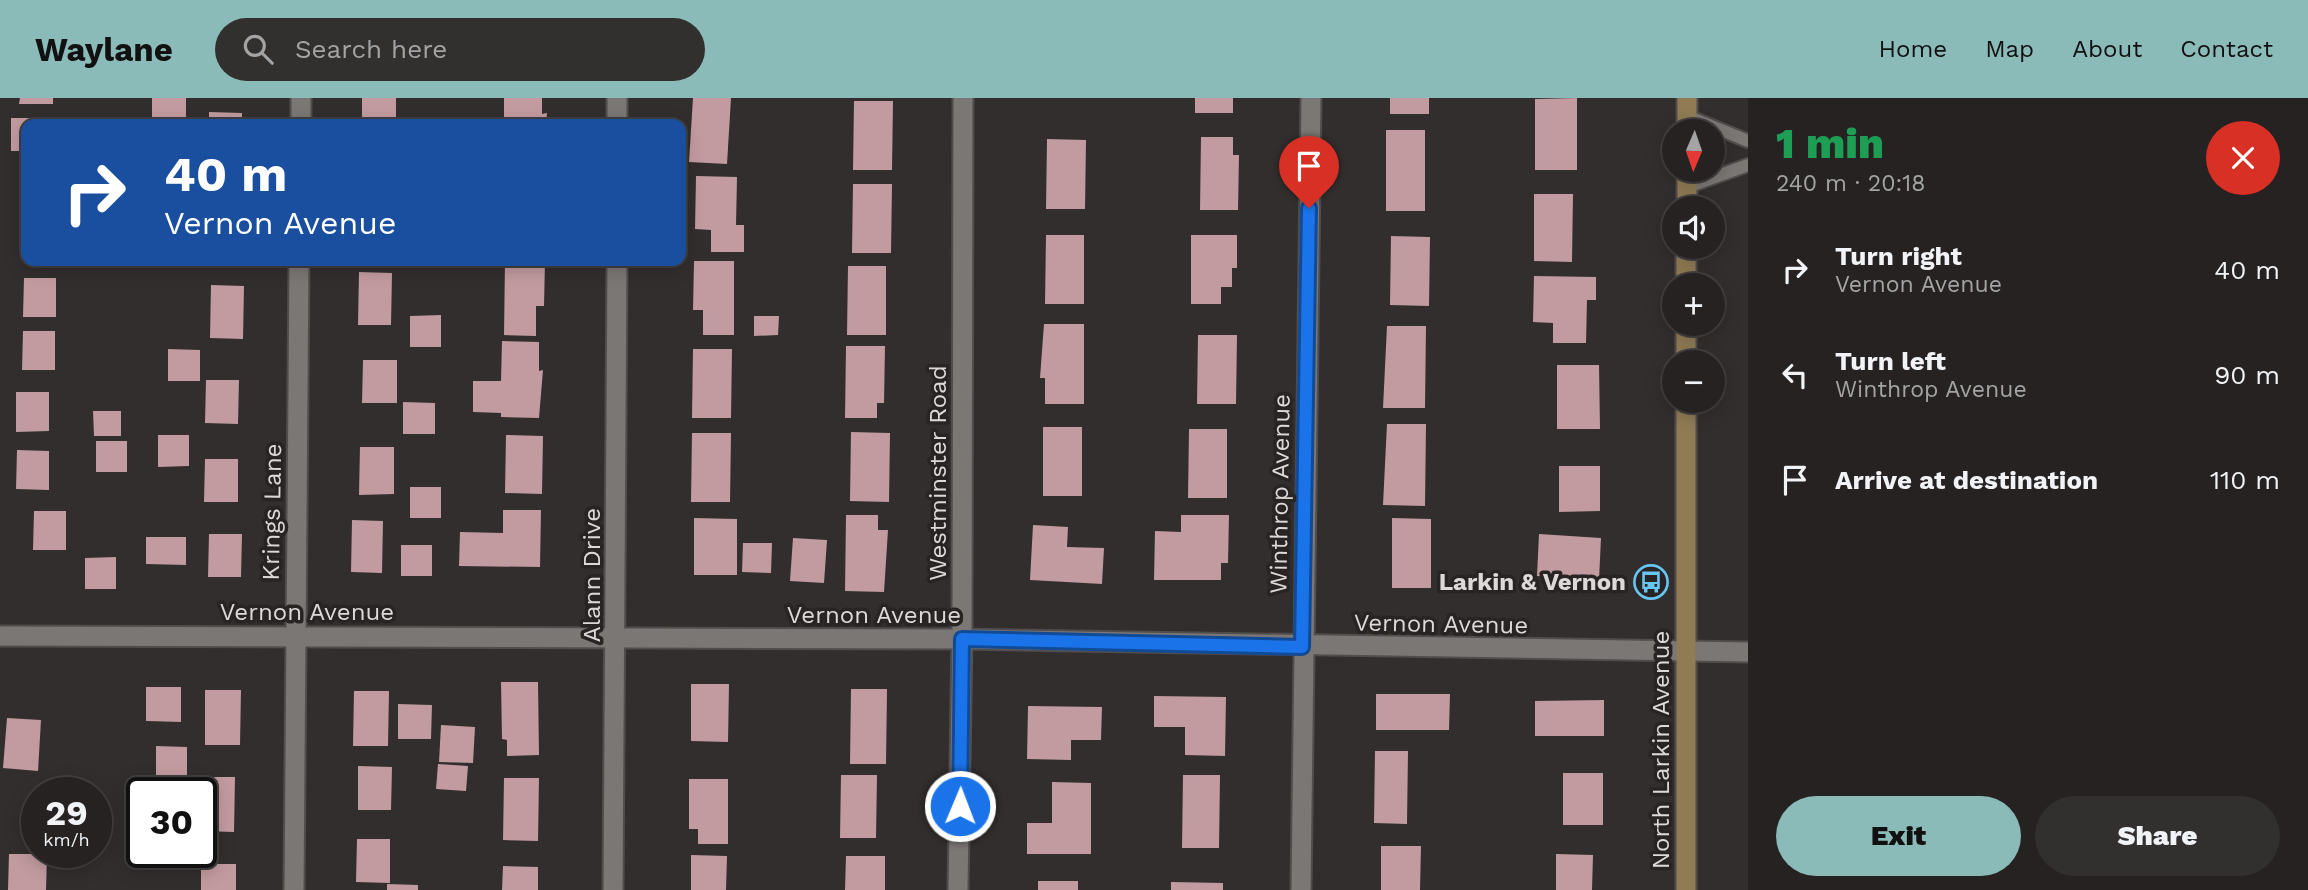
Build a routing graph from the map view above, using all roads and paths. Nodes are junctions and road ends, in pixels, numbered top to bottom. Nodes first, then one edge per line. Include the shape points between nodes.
1 (301, 98) edge
2 (617, 98) edge
3 (963, 98) edge
4 (1311, 98) edge
5 (1687, 115) edge
6 (301, 119) edge
7 (617, 119) edge
8 (1748, 141) edge
9 (1748, 165) edge
10 (1726, 170) edge
11 (299, 266) edge
12 (617, 266) edge
13 (1686, 413) edge
14 (0, 636) edge
15 (295, 636) junction
16 (962, 639) junction
17 (616, 640) junction
18 (1302, 647) junction
19 (1686, 651) junction
20 (1748, 652) edge
21 (294, 890) edge
22 (612, 890) edge
23 (958, 890) edge
24 (1301, 890) edge
25 (1686, 890) edge

1 - 6 street
2 - 7 street
3 - 16 street, Westminster Road
4 - 18 street, Winthrop Avenue
5 - 8 lane
9 - 10 lane
11 - 15 street, Krings Lane
12 - 17 street, Alann Drive
13 - 19 main road, North Larkin Avenue
14 - 15 street, Vernon Avenue
15 - 17 street, Vernon Avenue
15 - 21 street, Krings Lane
16 - 17 street, Vernon Avenue
16 - 18 street, Vernon Avenue
16 - 23 street, Westminster Road
17 - 22 street, Alann Drive
18 - 19 street, Vernon Avenue
18 - 24 street, Winthrop Avenue
19 - 20 street, Vernon Avenue
19 - 25 main road, North Larkin Avenue

